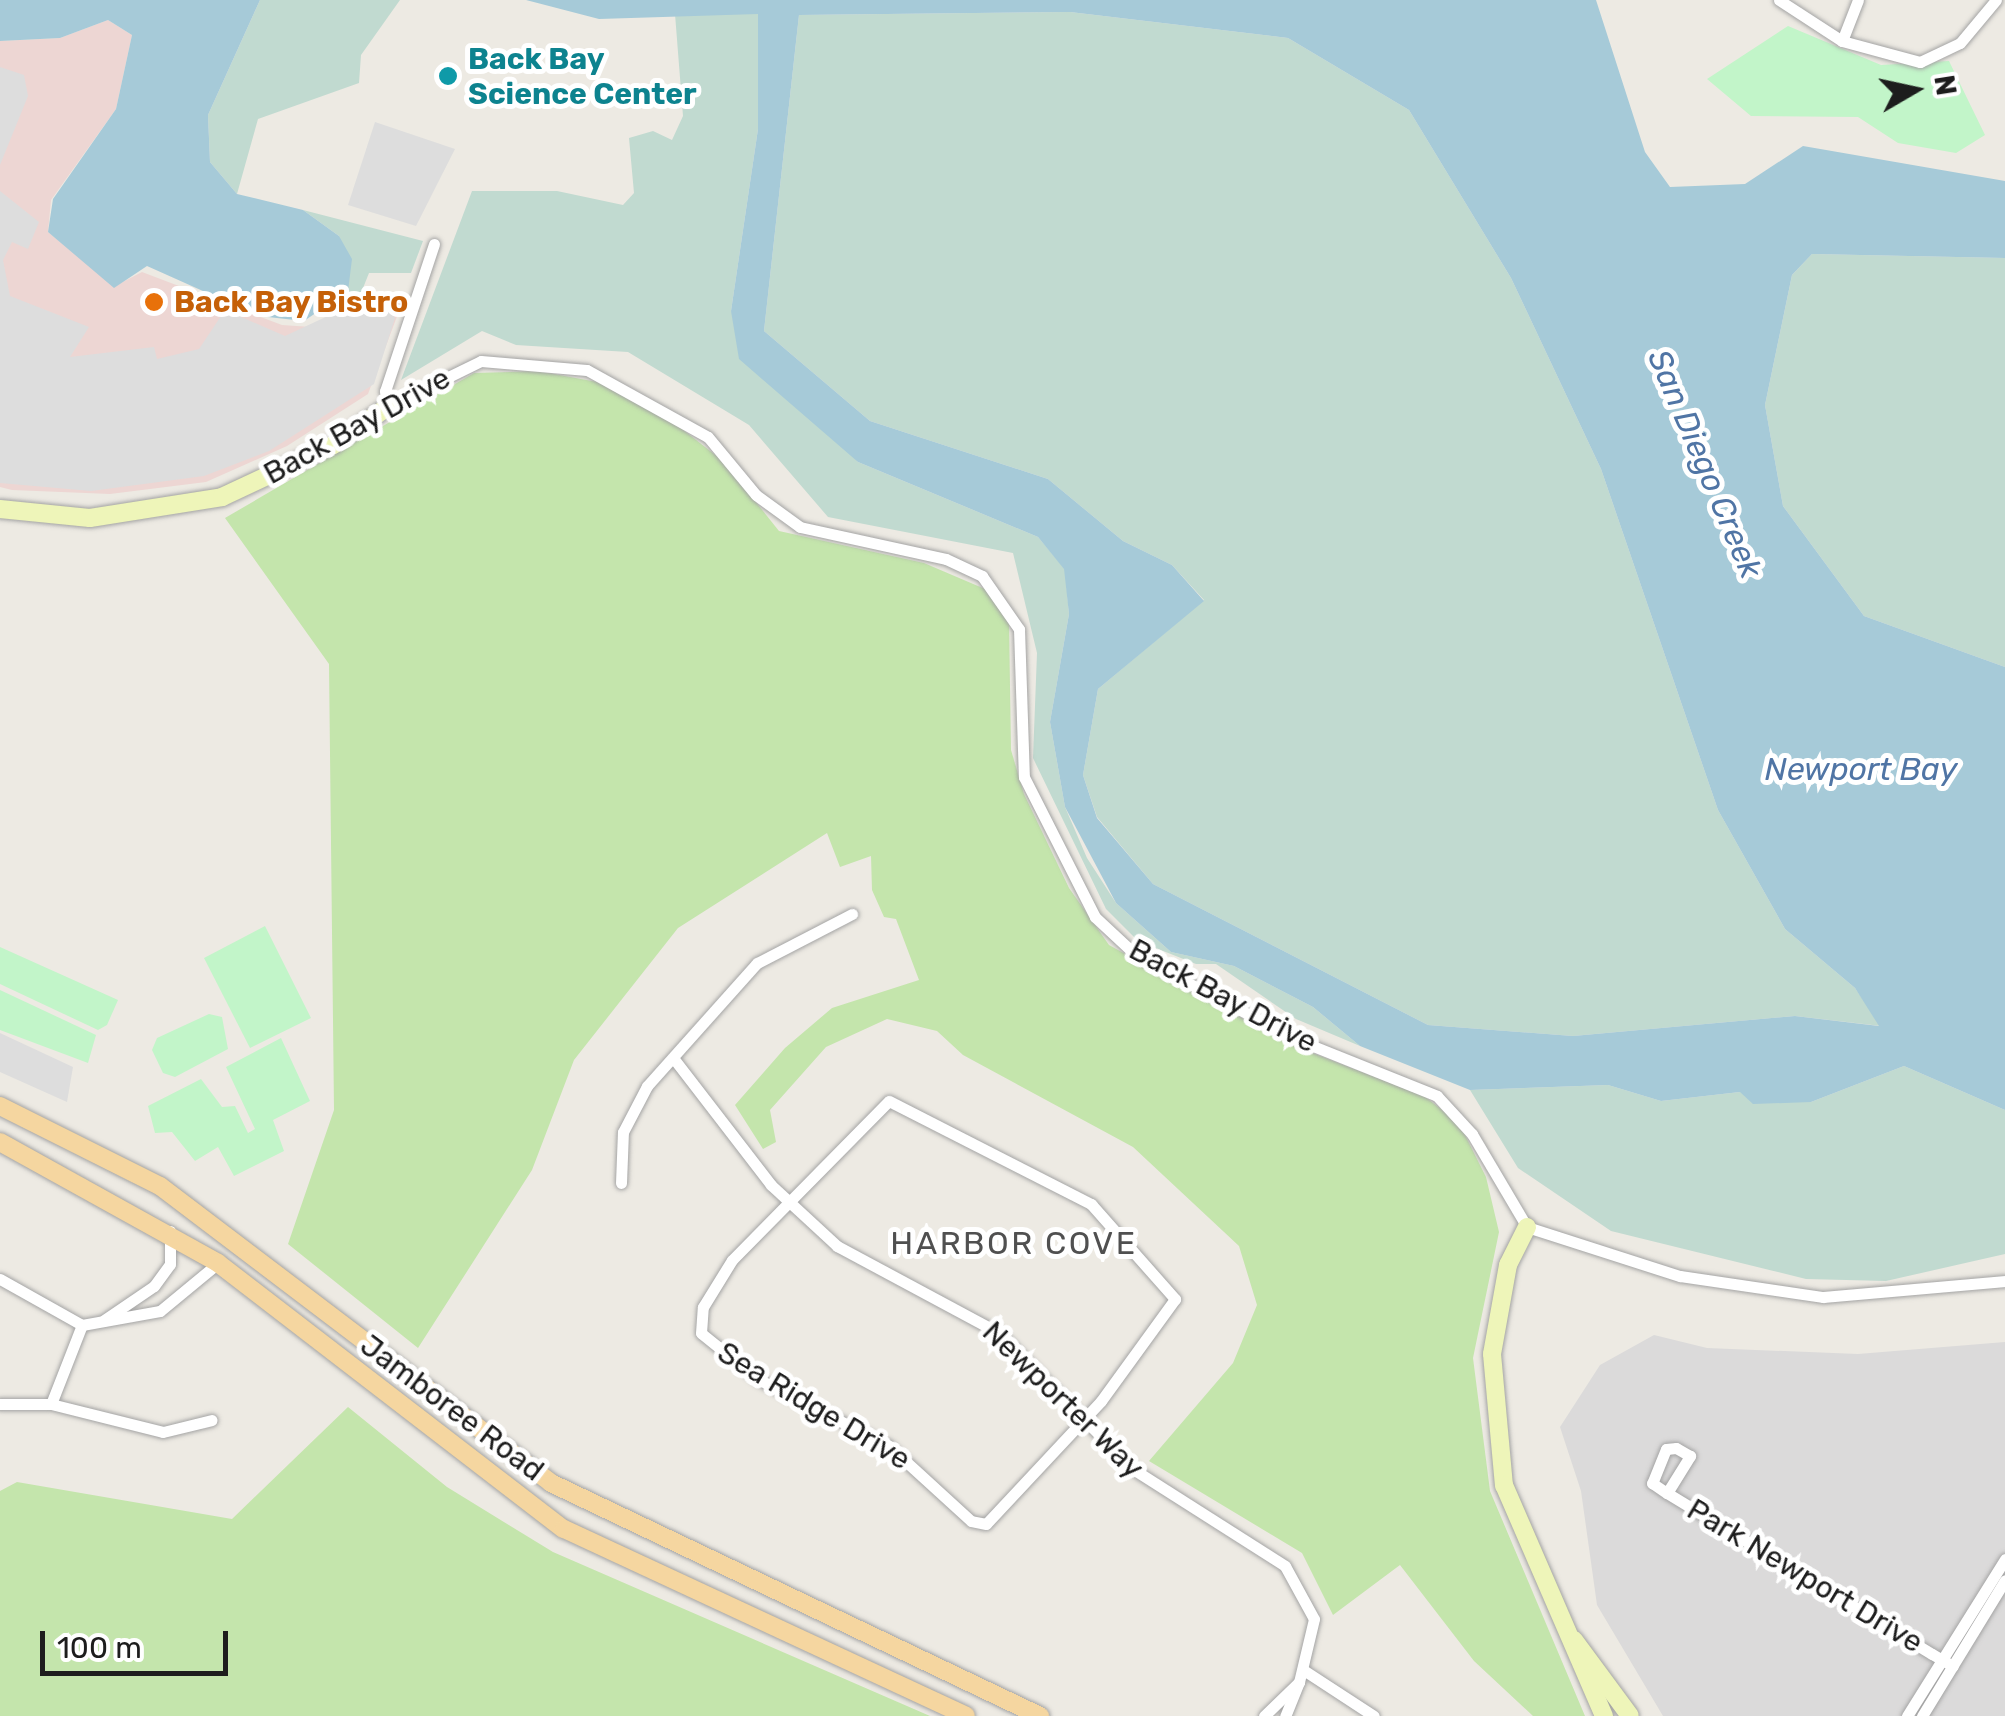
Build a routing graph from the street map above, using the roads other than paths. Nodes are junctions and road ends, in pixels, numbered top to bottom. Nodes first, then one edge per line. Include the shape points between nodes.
1 (1779, 0) edge
2 (1858, 0) edge
3 (1996, 0) edge
4 (1842, 41) junction
5 (434, 244) dead end
6 (389, 406) junction
7 (0, 509) edge
8 (852, 914) dead end
9 (674, 1059) junction
10 (0, 1106) edge
11 (0, 1142) edge
12 (620, 1183) dead end
13 (787, 1203) junction
14 (1527, 1227) junction
15 (170, 1230) junction
16 (218, 1264) junction
17 (0, 1279) edge
18 (2005, 1280) edge
19 (154, 1286) junction
20 (172, 1302) junction
21 (104, 1320) junction
22 (82, 1325) junction
23 (1, 1401) edge
24 (51, 1404) junction
25 (212, 1420) dead end
26 (1084, 1420) junction
27 (1667, 1493) dead end
28 (2005, 1559) edge
29 (2005, 1580) edge
30 (1553, 1611) junction
31 (1948, 1663) junction
32 (1301, 1676) junction
33 (966, 1716) edge
34 (1040, 1716) edge
35 (1265, 1716) edge
36 (1285, 1716) edge
37 (1374, 1716) edge
38 (1604, 1716) edge
39 (1630, 1716) edge
40 (1907, 1716) edge
41 (1922, 1716) edge

1 - 4 street
2 - 4 street
3 - 4 street via 1960,43 1920,62
5 - 6 street via 385,390
6 - 7 street, Back Bay Drive via 332,445 222,497 90,518
6 - 14 street, Back Bay Drive via 481,361 588,370 708,437 756,496 800,527 946,558 982,576 1018,629 1024,777 1095,917 1138,957 1298,1040 1438,1096 1472,1134
8 - 9 street via 757,962
9 - 12 street via 633,1106
9 - 13 street, Newporter Way
10 - 34 main road, Jamboree Road via 160,1186 551,1484
11 - 15 main road, Jamboree Road
13 - 26 street, Newporter Way via 857,1260 999,1332
13 - 26 street via 889,1101 1091,1204 1176,1299
13 - 26 street, Sea Ridge Drive via 703,1307 701,1333 734,1364 889,1446 971,1522 998,1519
14 - 18 street via 1680,1276 1823,1297
14 - 30 street via 1500,1295 1493,1402 1512,1514
15 - 16 main road, Jamboree Road
15 - 19 street via 170,1264
16 - 20 street
16 - 33 main road, Jamboree Road via 564,1528
17 - 22 street
19 - 20 street
19 - 21 street
20 - 21 street
21 - 22 street
22 - 24 street
23 - 24 street
24 - 25 street via 163,1432
26 - 32 street, Newporter Way via 1156,1488 1292,1574 1314,1619
27 - 31 street, Park Newport Drive
28 - 31 street, Park Newport Drive
29 - 31 street, Park Newport Drive
30 - 38 street
30 - 39 street
31 - 40 street, Park Newport Drive
31 - 41 street, Park Newport Drive
32 - 35 street
32 - 36 street, Newporter Way
32 - 37 street

